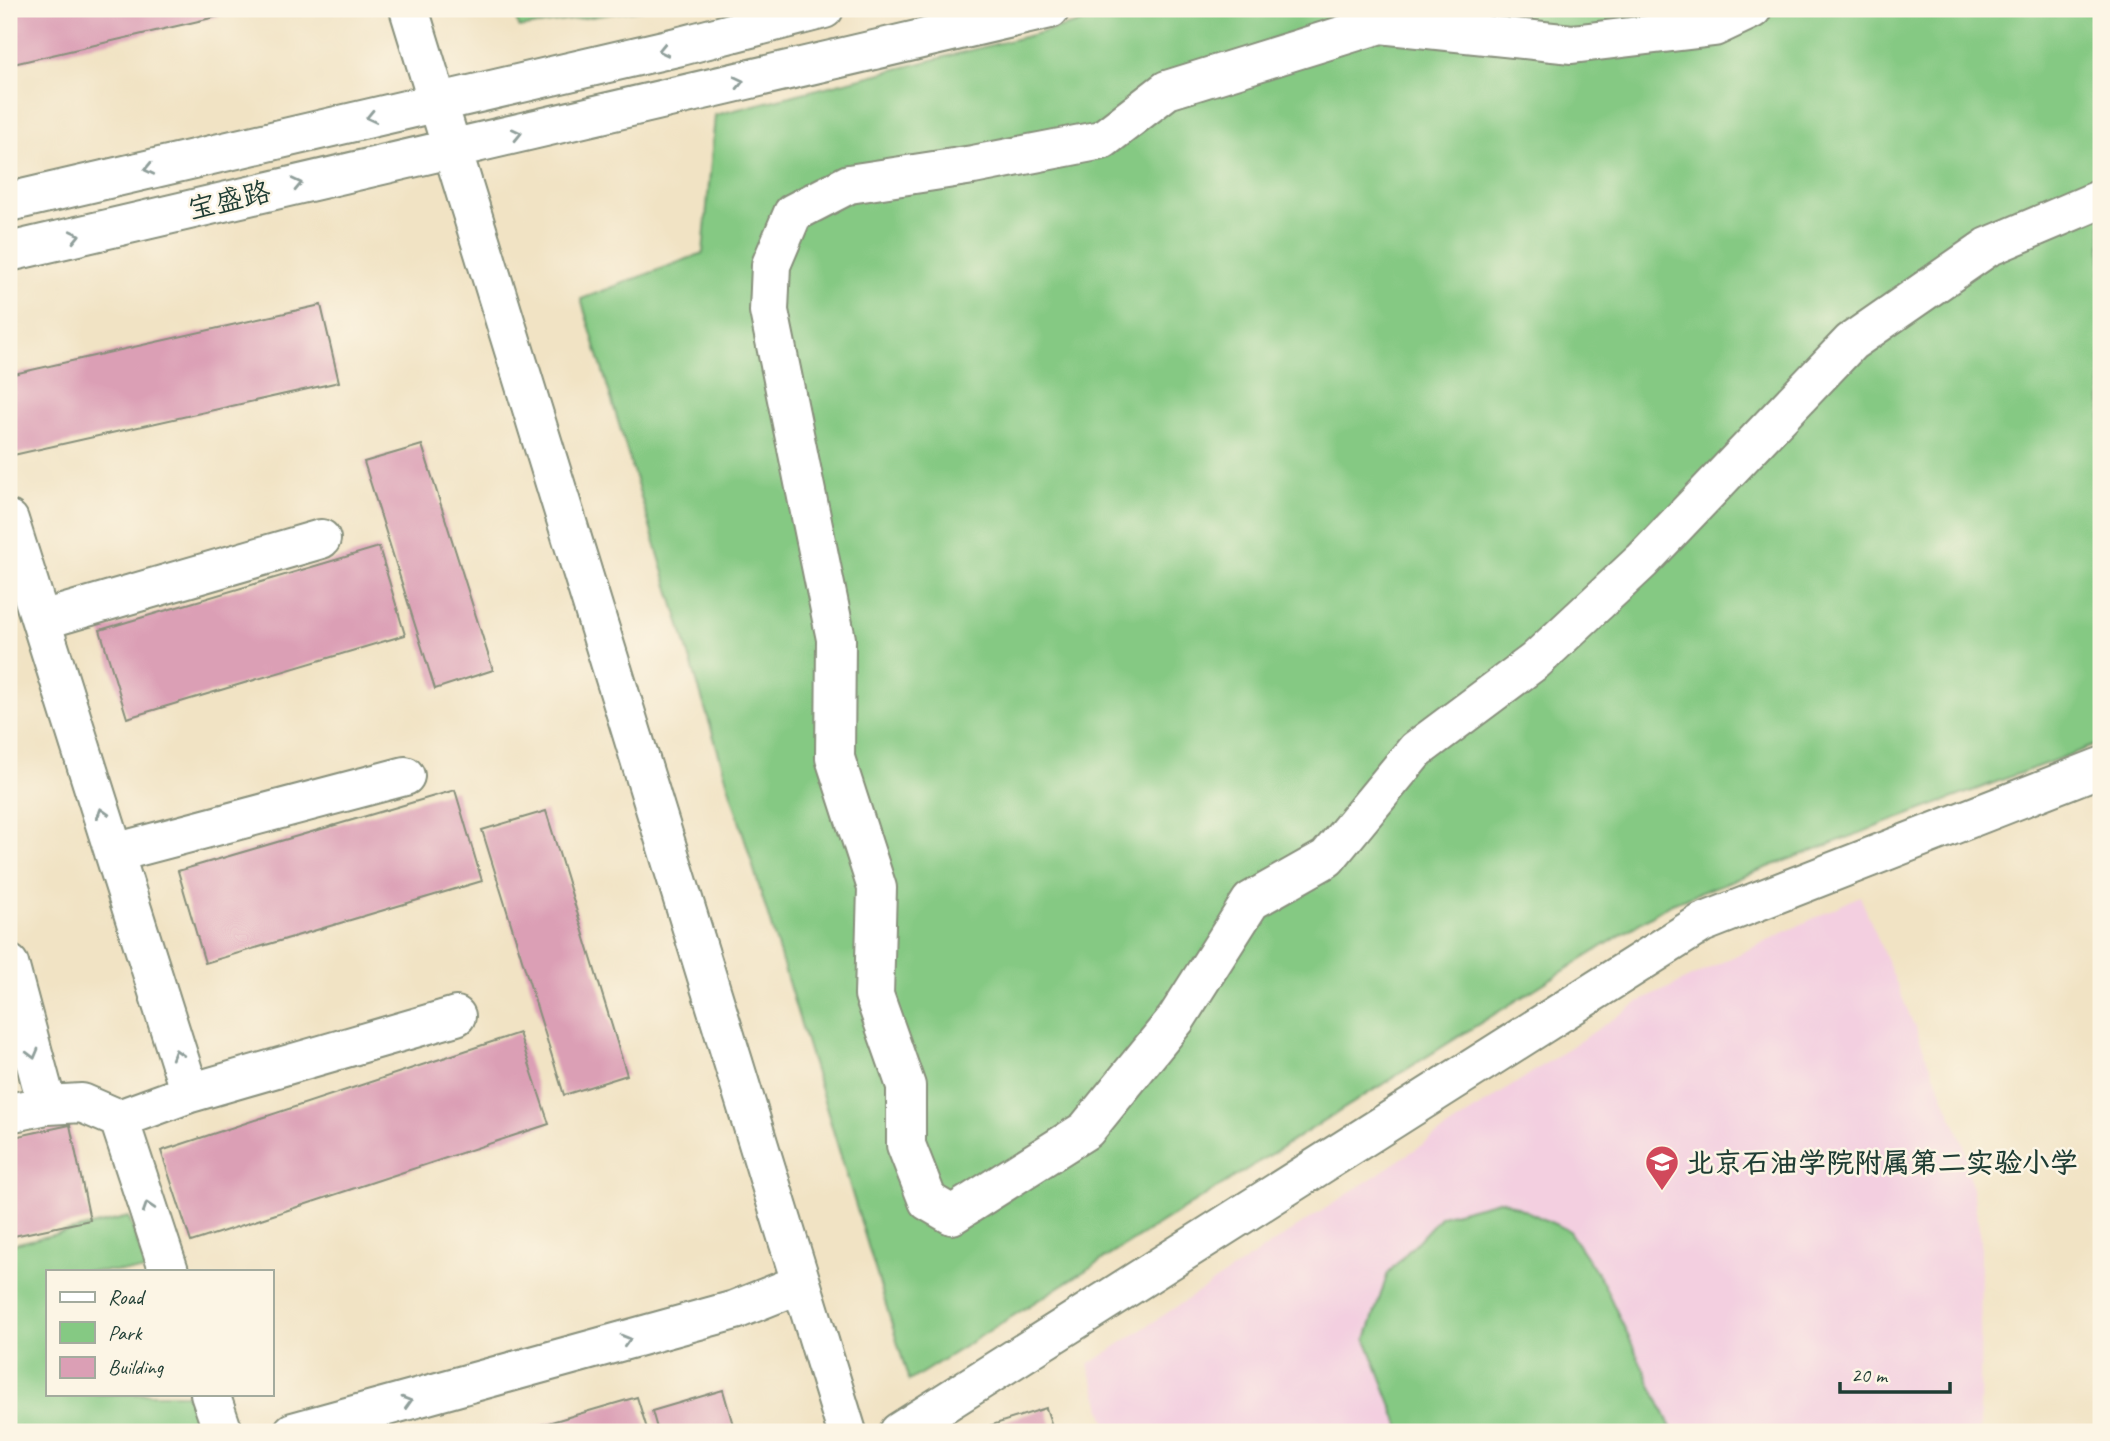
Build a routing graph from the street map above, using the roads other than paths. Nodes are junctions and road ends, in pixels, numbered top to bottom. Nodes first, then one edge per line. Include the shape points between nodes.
1 (409, 9) edge
2 (824, 9) edge
3 (1050, 9) edge
4 (1752, 9) edge
5 (437, 101) junction
6 (450, 148) junction
7 (2101, 199) edge
8 (9, 202) edge
9 (9, 251) edge
10 (9, 520) edge
11 (321, 539) dead end
12 (42, 620) junction
13 (2101, 767) edge
14 (405, 776) dead end
15 (114, 853) junction
16 (9, 964) edge
17 (456, 1016) dead end
18 (190, 1093) junction
19 (47, 1105) junction
20 (9, 1113) edge
21 (119, 1119) junction
22 (169, 1270) edge
23 (800, 1284) junction
24 (211, 1396) edge
25 (223, 1432) edge
26 (293, 1432) edge
27 (847, 1432) edge
28 (899, 1432) edge

1 - 5 street
2 -> 5 street, 宝盛路
6 -> 3 street, 宝盛路
4 - 7 street via 1714,27 1572,44 1380,23 1167,90 1102,140 849,184 793,213 771,265 769,311 836,639 835,758 877,888 874,995 906,1086 906,1145 928,1201 951,1215 1086,1130 1175,1019 1251,901 1327,858 1416,750 1535,660 1633,570 1851,342 1988,247
5 - 6 street
5 -> 8 street, 宝盛路
9 -> 6 street, 宝盛路
6 - 23 street
10 - 12 street
11 - 12 street
15 -> 12 street
13 - 28 street via 1702,923
14 - 15 street
18 -> 15 street
16 -> 19 street
17 - 18 street
18 - 21 street
19 - 20 street
19 - 21 street via 82,1103
22 -> 21 street
26 -> 23 street via 734,1310
23 - 27 street
24 - 25 street

